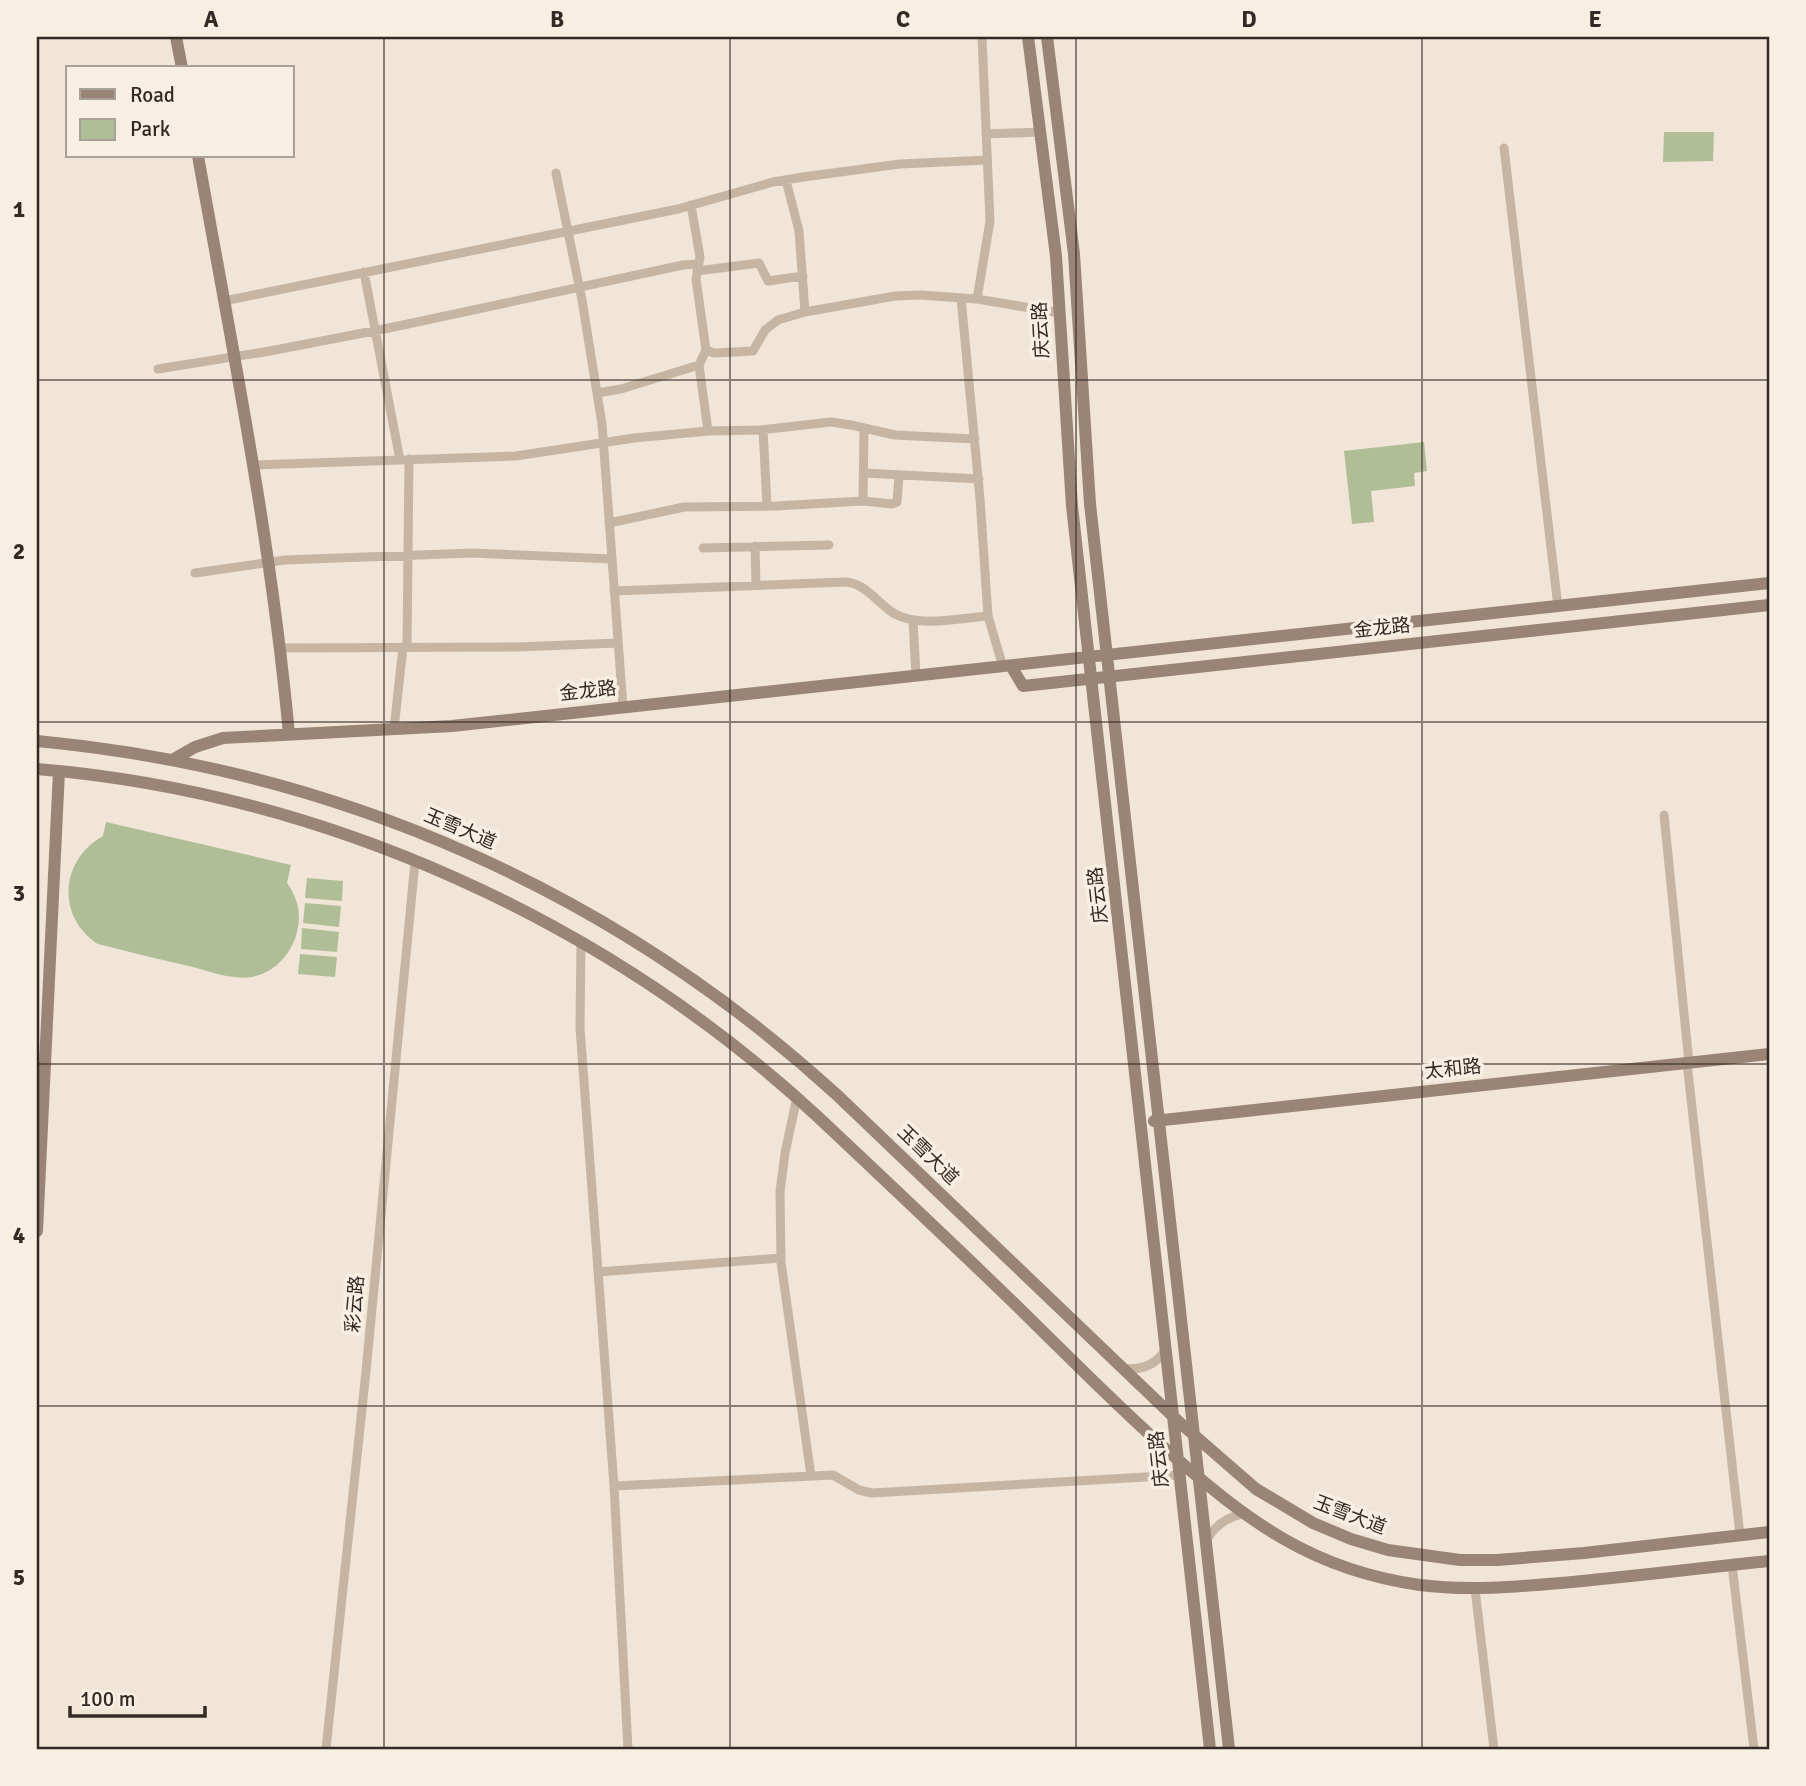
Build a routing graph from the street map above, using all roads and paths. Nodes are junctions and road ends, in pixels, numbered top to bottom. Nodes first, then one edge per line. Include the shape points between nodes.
1 (176, 37) edge
2 (982, 37) edge
3 (1028, 37) edge
4 (1047, 37) edge
5 (182, 66) edge
6 (1041, 132) junction
7 (986, 135) junction
8 (1504, 148) dead end
9 (198, 158) edge
10 (987, 160) junction
11 (556, 173) dead end
12 (786, 180) junction
13 (691, 205) junction
14 (568, 230) junction
15 (698, 267) junction
16 (364, 272) junction
17 (803, 276) junction
18 (579, 286) junction
19 (961, 298) junction
20 (976, 299) junction
21 (224, 301) junction
22 (805, 312) junction
23 (1060, 313) junction
24 (375, 330) junction
25 (706, 350) junction
26 (234, 356) junction
27 (699, 365) junction
28 (158, 369) dead end
29 (597, 393) junction
30 (864, 428) junction
31 (708, 430) junction
32 (763, 430) junction
33 (975, 439) junction
34 (603, 443) junction
35 (405, 460) junction
36 (252, 465) junction
37 (864, 473) junction
38 (899, 475) junction
39 (979, 479) junction
40 (863, 501) junction
41 (767, 506) junction
42 (609, 523) junction
43 (829, 545) dead end
44 (755, 546) junction
45 (703, 548) dead end
46 (408, 556) junction
47 (612, 558) junction
48 (268, 563) junction
49 (195, 573) dead end
50 (1769, 583) edge
51 (756, 585) junction
52 (614, 591) junction
53 (1769, 605) edge
54 (1558, 607) junction
55 (988, 616) junction
56 (913, 620) junction
57 (618, 643) junction
58 (405, 647) junction
59 (281, 648) junction
60 (1109, 656) junction
61 (1091, 657) junction
62 (1007, 666) junction
63 (916, 676) junction
64 (1111, 677) junction
65 (1093, 679) junction
66 (623, 707) junction
67 (394, 729) junction
68 (289, 734) junction
69 (37, 741) edge
70 (174, 759) junction
71 (37, 769) edge
72 (60, 771) junction
73 (1664, 815) dead end
74 (415, 862) junction
75 (581, 942) junction
76 (1769, 1054) edge
77 (1688, 1063) junction
78 (797, 1097) junction
79 (1160, 1121) junction
80 (1142, 1123) junction
81 (38, 1181) edge
82 (37, 1231) edge
83 (781, 1258) junction
84 (598, 1272) junction
85 (1166, 1349) junction
86 (1119, 1367) junction
87 (1174, 1418) junction
88 (1194, 1436) junction
89 (1178, 1460) junction
90 (1180, 1475) junction
91 (811, 1476) junction
92 (1199, 1478) junction
93 (614, 1486) junction
94 (1243, 1514) junction
95 (1769, 1532) edge
96 (1740, 1535) junction
97 (1206, 1542) junction
98 (1769, 1561) edge
99 (1732, 1565) junction
100 (1475, 1588) junction
101 (326, 1749) edge
102 (628, 1749) edge
103 (1210, 1749) edge
104 (1228, 1749) edge
105 (1494, 1749) edge
106 (1754, 1749) edge

1 - 5 main road
2 - 7 street
3 - 6 main road, 庆云路
4 - 60 main road, 庆云路 via 1071,229 1090,504
6 - 7 street
6 - 23 main road, 庆云路
7 - 10 street
8 - 54 street
9 - 21 main road
10 - 12 street via 866,167
10 - 20 street via 990,221
11 - 14 street
12 - 13 street
12 - 17 street via 799,231
13 - 14 street
13 - 15 street
14 - 16 street
14 - 18 street
15 - 17 street via 759,262 768,281
15 - 18 street via 683,265
15 - 25 street
16 - 21 street
16 - 24 street
17 - 22 street
18 - 24 street
18 - 29 street
19 - 20 street
19 - 22 street via 903,295
19 - 33 street
20 - 23 street
21 - 26 main road
22 - 25 street via 773,324 753,351
23 - 61 main road, 庆云路 via 1072,506
24 - 26 street
24 - 35 street
25 - 27 street
26 - 28 street
26 - 36 main road
27 - 29 street
27 - 31 street
29 - 34 street
30 - 32 street via 831,422
30 - 33 street via 895,435
30 - 37 street
31 - 32 street
31 - 34 street
32 - 41 street
33 - 39 street
34 - 35 street via 516,456
34 - 42 street
35 - 36 street
35 - 46 street
36 - 48 main road
37 - 38 street
37 - 40 street
38 - 39 street
38 - 40 street via 897,502
39 - 55 street
40 - 41 street
41 - 42 street via 684,507
42 - 47 street
43 - 44 street
44 - 45 street
44 - 51 street
46 - 47 street
46 - 48 street
46 - 58 street
47 - 52 street
48 - 49 street
48 - 59 main road
50 - 54 main road, 金龙路
51 - 52 street
51 - 56 street via 851,582 892,612
52 - 57 street
53 - 64 main road, 金龙路
54 - 60 main road, 金龙路
55 - 56 street
55 - 62 street
56 - 63 street
57 - 58 street
57 - 66 street
58 - 59 street
58 - 67 street
59 - 68 main road
60 - 61 main road, 金龙路
60 - 64 main road, 庆云路
61 - 62 main road, 金龙路
61 - 65 main road, 庆云路
62 - 63 main road, 金龙路
62 - 65 main road, 金龙路 via 1023,686
63 - 66 main road, 金龙路
64 - 65 main road, 金龙路
64 - 79 main road, 庆云路
65 - 80 main road, 庆云路
66 - 67 main road, 金龙路
67 - 68 main road, 金龙路
68 - 70 main road, 金龙路 via 223,738
69 - 70 main road, 玉雪大道
70 - 86 main road, 玉雪大道 via 290,787 417,832 553,894 646,949 741,1014 816,1076
71 - 72 main road
72 - 74 main road via 227,799
72 - 81 main road
73 - 77 street
74 - 75 main road
74 - 101 street, 彩云路
75 - 78 main road via 693,1014
75 - 84 street via 580,1028
76 - 77 main road, 太和路
77 - 79 main road, 太和路
77 - 96 street
78 - 83 street via 780,1192
78 - 89 main road
79 - 80 main road, 太和路
79 - 88 main road, 庆云路
80 - 85 main road, 庆云路
81 - 82 main road
83 - 84 street
83 - 91 street
84 - 93 street
85 - 86 street via 1143,1368
85 - 87 main road, 庆云路
86 - 87 main road, 玉雪大道
87 - 88 main road, 玉雪大道
87 - 89 main road, 庆云路
88 - 92 main road, 庆云路
88 - 96 main road, 玉雪大道 via 1256,1489 1299,1516 1351,1539 1406,1553 1497,1560
89 - 90 main road, 庆云路
89 - 92 main road
90 - 91 street via 872,1493 833,1475
90 - 103 main road, 庆云路
91 - 93 street
92 - 94 main road
92 - 97 main road, 庆云路
93 - 102 street
94 - 97 street via 1218,1525
94 - 100 main road via 1293,1545 1341,1566 1401,1581
95 - 96 main road, 玉雪大道
97 - 104 main road, 庆云路
98 - 99 main road
99 - 100 main road
99 - 106 street
100 - 105 street

